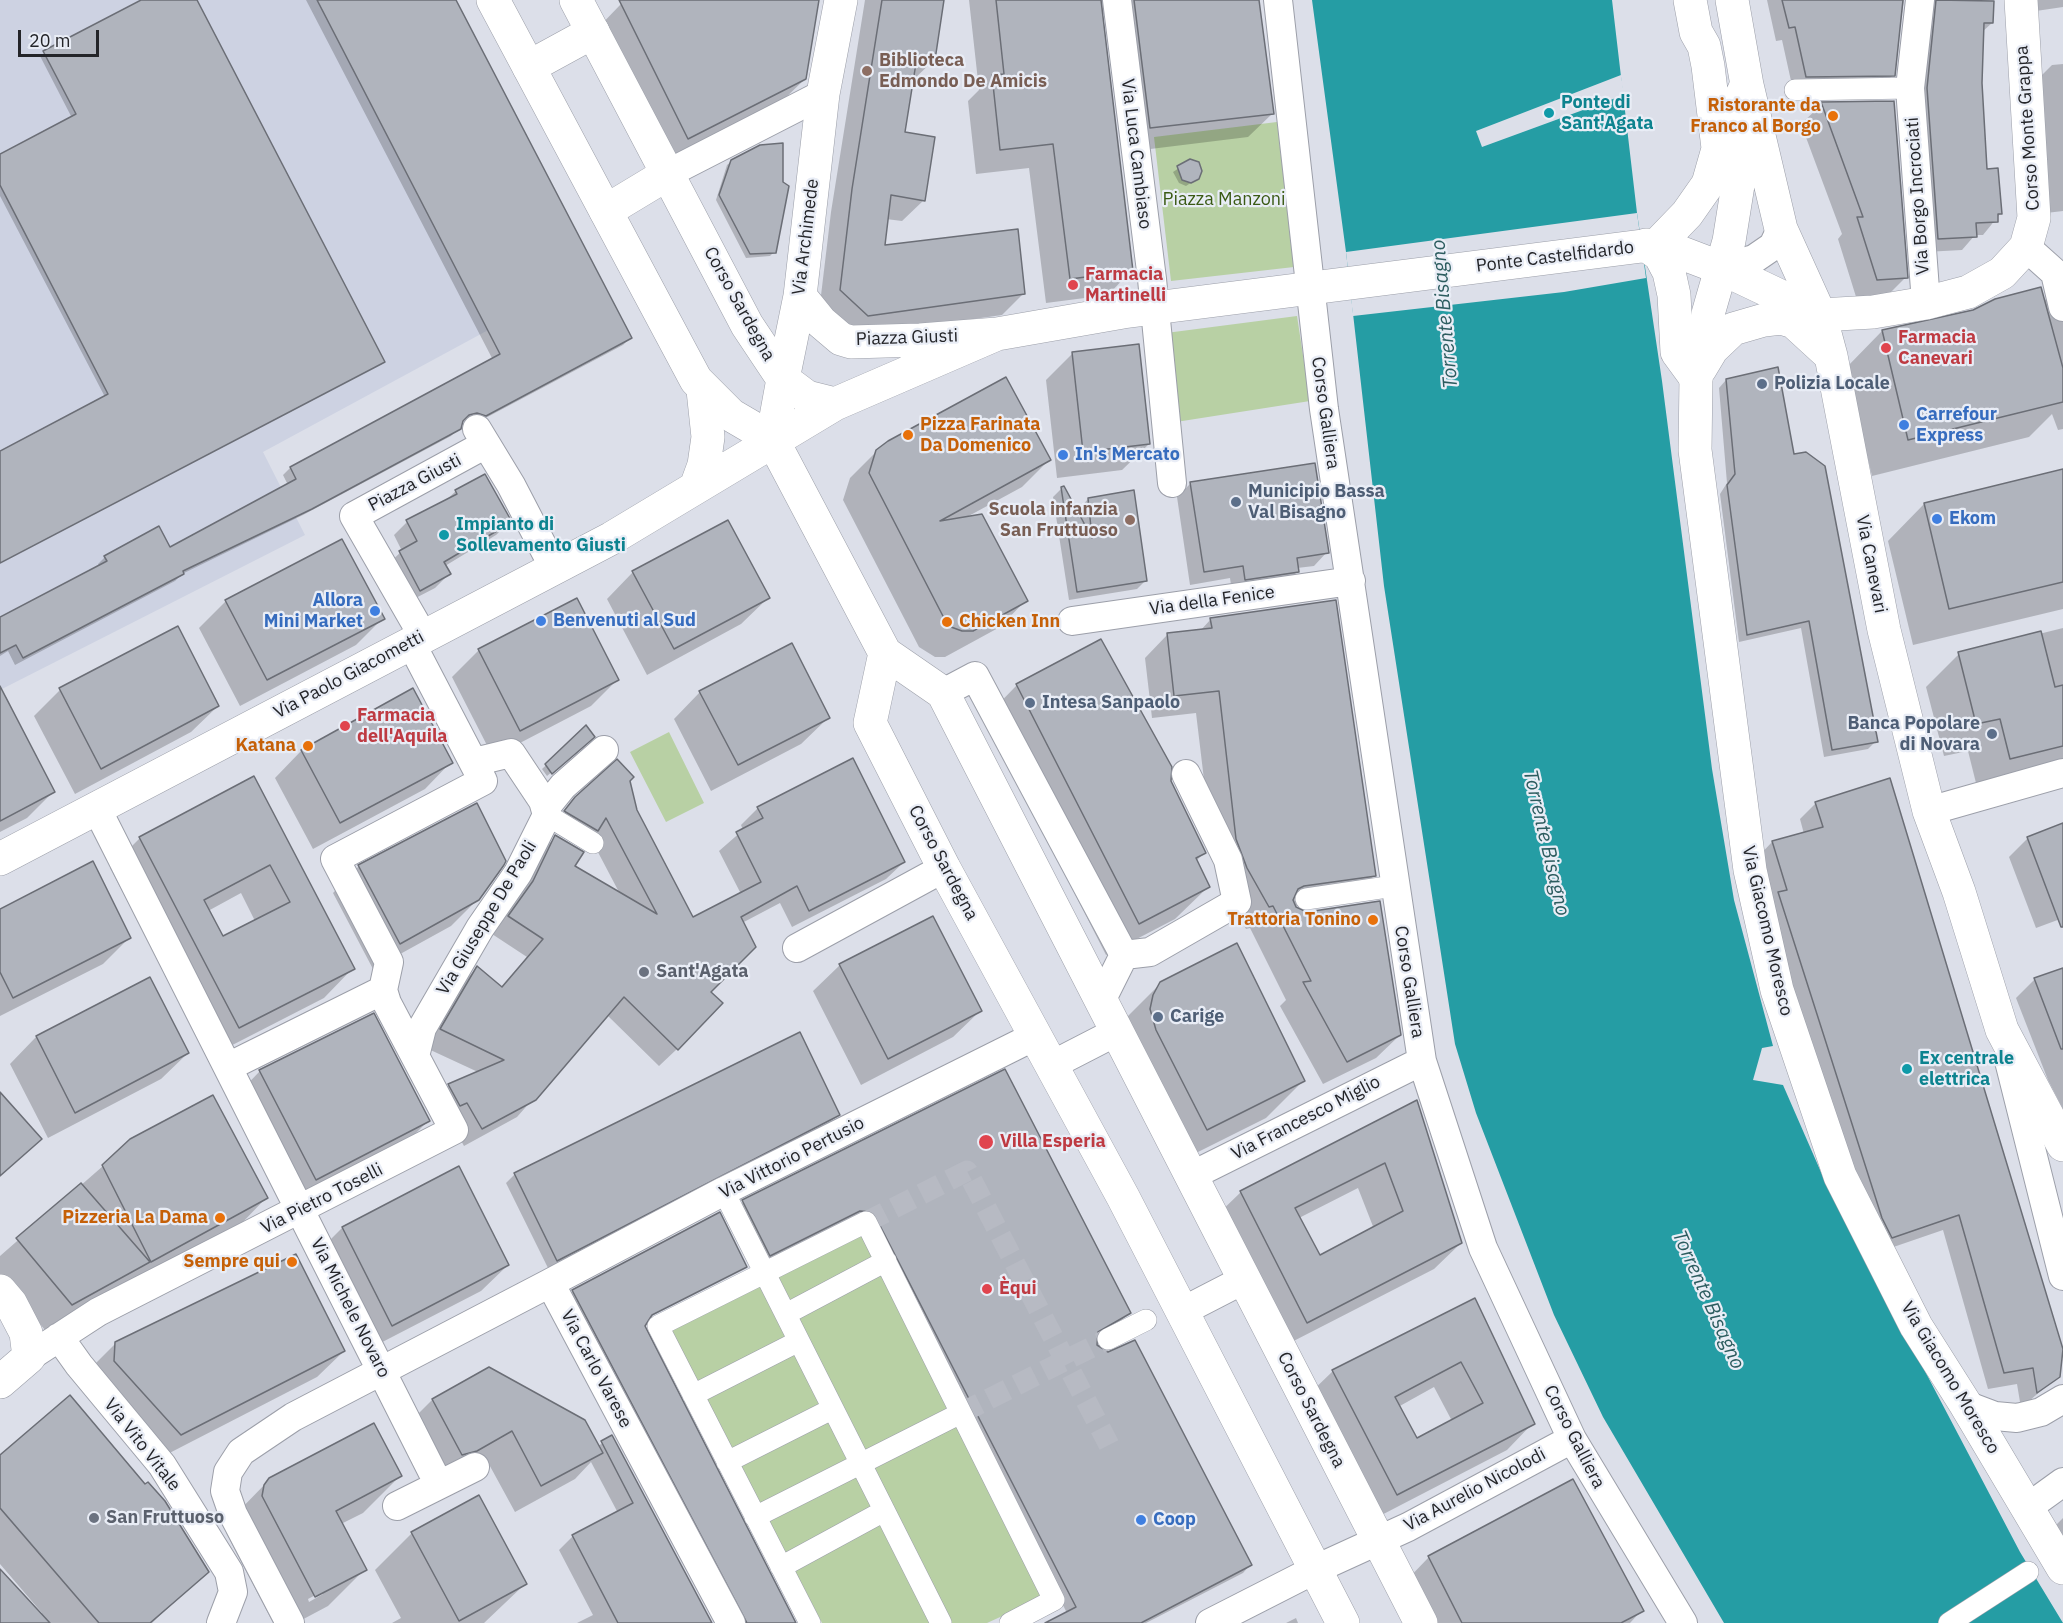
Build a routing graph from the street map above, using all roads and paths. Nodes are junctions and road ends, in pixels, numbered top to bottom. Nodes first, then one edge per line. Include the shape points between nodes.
1 (493, 0) edge
2 (576, 0) edge
3 (841, 0) edge
4 (1117, 0) edge
5 (1278, 0) edge
6 (1690, 0) edge
7 (1732, 0) edge
8 (1920, 0) edge
9 (2021, 0) edge
10 (593, 32) junction
11 (1704, 46) junction
12 (529, 66) junction
13 (1746, 79) junction
14 (1910, 88) junction
15 (1795, 90) dead end
16 (823, 94) junction
17 (1718, 149) junction
18 (669, 174) junction
19 (606, 211) junction
20 (1781, 229) junction
21 (1652, 245) junction
22 (2025, 247) junction
23 (1721, 268) junction
24 (1309, 288) junction
25 (800, 296) junction
26 (1926, 303) junction
27 (2063, 307) edge
28 (1154, 309) junction
29 (1807, 318) junction
30 (997, 334) junction
31 (1696, 378) junction
32 (783, 379) junction
33 (703, 390) junction
34 (835, 404) junction
35 (772, 440) junction
36 (1172, 483) dead end
37 (696, 487) junction
38 (554, 568) junction
39 (1351, 581) junction
40 (1072, 621) dead end
41 (417, 640) junction
42 (885, 653) junction
43 (943, 693) junction
44 (604, 750) dead end
45 (474, 762) junction
46 (2063, 772) edge
47 (1186, 774) dead end
48 (97, 809) junction
49 (546, 811) junction
50 (1929, 811) junction
51 (593, 843) dead end
52 (0, 859) edge
53 (944, 868) junction
54 (1394, 886) junction
55 (1306, 899) dead end
56 (797, 948) dead end
57 (1124, 955) junction
58 (383, 990) junction
59 (1102, 999) junction
60 (2002, 1030) junction
61 (1118, 1031) junction
62 (1035, 1036) junction
63 (415, 1056) junction
64 (1422, 1061) junction
65 (1050, 1066) junction
66 (228, 1067) junction
67 (2063, 1144) edge
68 (1191, 1176) junction
69 (730, 1204) dead end
70 (301, 1211) junction
71 (886, 1262) junction
72 (765, 1272) junction
73 (2063, 1276) edge
74 (1245, 1279) junction
75 (550, 1283) junction
76 (0, 1291) edge
77 (1183, 1311) junction
78 (786, 1314) junction
79 (1146, 1320) dead end
80 (59, 1337) junction
81 (1108, 1339) tunnel mouth
82 (799, 1341) junction
83 (29, 1357) junction
84 (382, 1372) junction
85 (0, 1382) edge
86 (693, 1395) junction
87 (2063, 1399) edge
88 (1966, 1405) junction
89 (832, 1409) junction
90 (961, 1413) junction
91 (1572, 1439) junction
92 (727, 1462) junction
93 (861, 1464) junction
94 (475, 1467) dead end
95 (2063, 1482) edge
96 (439, 1485) junction
97 (397, 1506) dead end
98 (2027, 1508) junction
99 (884, 1511) junction
100 (755, 1517) junction
101 (1378, 1541) junction
102 (782, 1567) junction
103 (2063, 1568) edge
104 (1316, 1569) junction
105 (2028, 1572) dead end
106 (221, 1623) edge
107 (290, 1623) edge
108 (731, 1623) edge
109 (810, 1623) edge
110 (941, 1623) edge
111 (1010, 1623) edge
112 (1210, 1623) edge
113 (1343, 1623) edge
114 (1421, 1623) edge
115 (1683, 1623) edge
116 (1949, 1623) edge

1 - 12 main road
2 - 10 main road, Corso Sardegna
3 - 16 main road, Via Archimede
4 - 28 street, Via Luca Cambiaso
5 - 24 street, Corso Galliera
6 - 11 main road via 1696,33
7 - 13 main road
8 - 14 street, Via Borgo Incrociati
9 - 22 main road, Corso Monte Grappa via 2034,218
10 - 12 main road
10 - 18 main road, Corso Sardegna
11 - 13 main road
11 - 17 main road
12 - 19 main road
13 - 17 main road
13 - 20 main road
13 - 23 main road via 1742,160
14 - 15 street
14 - 26 street, Via Borgo Incrociati
16 - 18 street
16 - 25 main road, Via Archimede
17 - 21 main road via 1708,184 1687,214
18 - 19 main road
18 - 32 main road, Corso Sardegna via 747,325
19 - 33 main road
20 - 23 street via 1773,246 1754,260
20 - 29 main road
21 - 23 main road
21 - 24 main road, Ponte Castelfidardo
21 - 31 main road via 1669,272 1677,352
22 - 26 main road, Corso Monte Grappa via 2002,273 1977,287
22 - 27 street via 2055,273
23 - 29 main road
23 - 31 main road, Via Giacomo Moresco
24 - 28 main road
24 - 39 street, Corso Galliera
25 - 30 main road, Piazza Giusti via 821,322 841,339 851,342
25 - 32 main road, Via Archimede
26 - 29 main road, Corso Monte Grappa
28 - 30 main road, Piazza Giusti
28 - 36 street
29 - 31 main road, Corso Monte Grappa via 1764,320 1733,329 1712,349
29 - 50 main road, Via Canevari via 1831,356 1884,630
30 - 34 main road, Piazza Giusti
31 - 88 main road, Via Giacomo Moresco via 1695,450 1720,649 1750,870 1777,990 1840,1176 1916,1326
32 - 34 main road via 807,397
32 - 35 main road, Corso Sardegna
33 - 35 main road via 731,415
33 - 37 main road via 708,437
34 - 35 main road, Piazza Giusti
35 - 37 main road, Piazza Giusti
35 - 42 main road, Corso Sardegna
37 - 38 main road, Via Paolo Giacometti
38 - 41 main road, Via Paolo Giacometti
38 - 41 street, Piazza Giusti via 481,436 354,516
39 - 40 street, Via della Fenice
39 - 54 street, Corso Galliera
41 - 45 street
41 - 48 main road, Via Paolo Giacometti
42 - 43 main road, Corso Sardegna
42 - 53 main road, Corso Sardegna via 870,723
43 - 57 street via 975,676
43 - 59 main road, Corso Sardegna
44 - 49 street, Via Giuseppe De Paoli via 563,786
45 - 49 street via 511,753
45 - 58 street via 483,782 335,859 389,962
46 - 50 street
47 - 57 street via 1228,860 1237,902 1150,952
48 - 52 main road, Via Paolo Giacometti
48 - 66 street, Via Michele Novaro
49 - 51 street
49 - 63 street, Via Giuseppe De Paoli via 518,873 480,928 422,1028
50 - 60 main road, Via Canevari
53 - 56 street
53 - 62 main road, Corso Sardegna
54 - 55 street
54 - 64 street, Corso Galliera
57 - 59 street
58 - 63 street, Via Pietro Toselli
58 - 66 street
59 - 61 main road, Corso Sardegna
60 - 67 main road, Via Canevari
60 - 73 street, Via Canevari
61 - 65 street
61 - 68 main road, Corso Sardegna
62 - 65 main road, Corso Sardegna
62 - 75 street, Via Vittorio Pertusio via 724,1191
63 - 70 street, Via Pietro Toselli via 454,1130
64 - 68 street, Via Francesco Miglio
64 - 91 street, Corso Galliera via 1483,1248
65 - 77 main road, Corso Sardegna
66 - 70 street, Via Michele Novaro
68 - 74 main road, Corso Sardegna
69 - 72 street
70 - 80 street, Via Pietro Toselli via 98,1312
70 - 84 street, Via Michele Novaro
71 - 72 street via 866,1222
71 - 78 street
71 - 90 street
72 - 78 street
72 - 86 street via 658,1326
74 - 77 street
74 - 101 main road, Corso Sardegna
75 - 84 street
75 - 108 street, Via Carlo Varese
76 - 83 main road via 26,1333
77 - 104 main road, Corso Sardegna
78 - 82 street
79 - 81 street
80 - 83 street, Via Pietro Toselli
80 - 106 street, Via Vito Vitale via 162,1465 229,1572 233,1592
82 - 86 street
82 - 89 street
83 - 85 main road
84 - 96 street, Via Michele Novaro
84 - 107 street via 254,1441 228,1472 225,1491 232,1514
86 - 92 street
87 - 88 street via 2041,1412 2018,1418 1995,1416
88 - 98 main road, Via Giacomo Moresco
89 - 92 street
89 - 93 street
90 - 93 street
90 - 111 street via 1054,1600
91 - 101 street, Via Aurelio Nicolodi
91 - 115 street, Corso Galliera
92 - 100 street
93 - 99 street
93 - 100 street
94 - 96 street
95 - 98 street
96 - 97 street
98 - 103 main road, Via Giacomo Moresco
99 - 102 street
99 - 110 street
100 - 102 street
101 - 104 street
101 - 114 main road, Corso Sardegna
102 - 109 street
104 - 112 street
104 - 113 main road, Corso Sardegna
105 - 116 street

